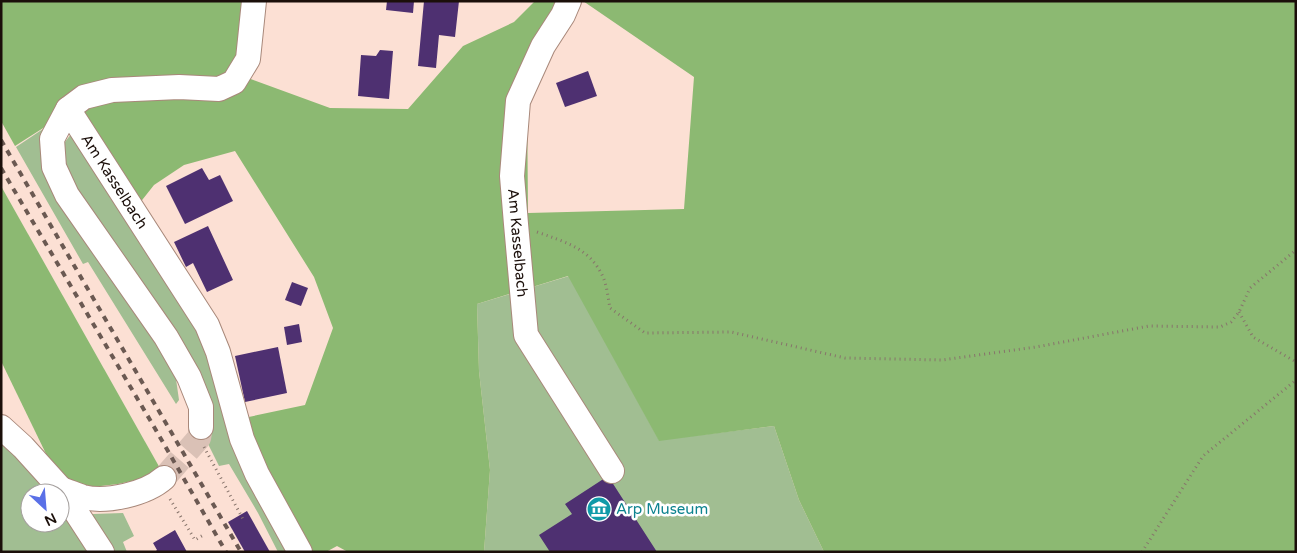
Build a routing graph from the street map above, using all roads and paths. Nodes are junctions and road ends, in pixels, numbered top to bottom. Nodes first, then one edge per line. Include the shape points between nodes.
1 (254, 1) edge
2 (569, 1) edge
3 (68, 109) junction
4 (516, 224) junction
5 (1296, 250) edge
6 (1239, 312) junction
7 (1296, 362) edge
8 (1296, 380) edge
9 (1, 427) edge
10 (202, 436) joint
11 (612, 471) dead end
12 (162, 480) joint
13 (56, 483) edge
14 (70, 492) edge
15 (70, 503) edge
16 (242, 519) dead end
17 (205, 534) dead end
18 (102, 552) edge
19 (300, 552) edge
20 (1142, 552) edge

1 - 3 lane via 248,59 234,82 219,89 179,86 112,90 84,97
2 - 4 lane, Am Kasselbach via 543,46 518,101 512,176
3 - 10 lane via 52,139 54,167 67,195 166,337 189,377 201,407
3 - 19 lane, Am Kasselbach via 207,326 218,352 242,439 257,474
4 - 6 path via 568,243 592,258 604,278 610,308 645,332 731,332 845,358 942,360 1149,326 1220,327 1231,322
4 - 11 lane, Am Kasselbach via 526,336
5 - 6 path via 1250,288
6 - 7 path via 1253,337
8 - 20 path via 1203,456
9 - 13 lane
10 - 16 path
12 - 14 lane via 139,492 109,498 84,497
12 - 17 path via 195,540
15 - 18 lane

